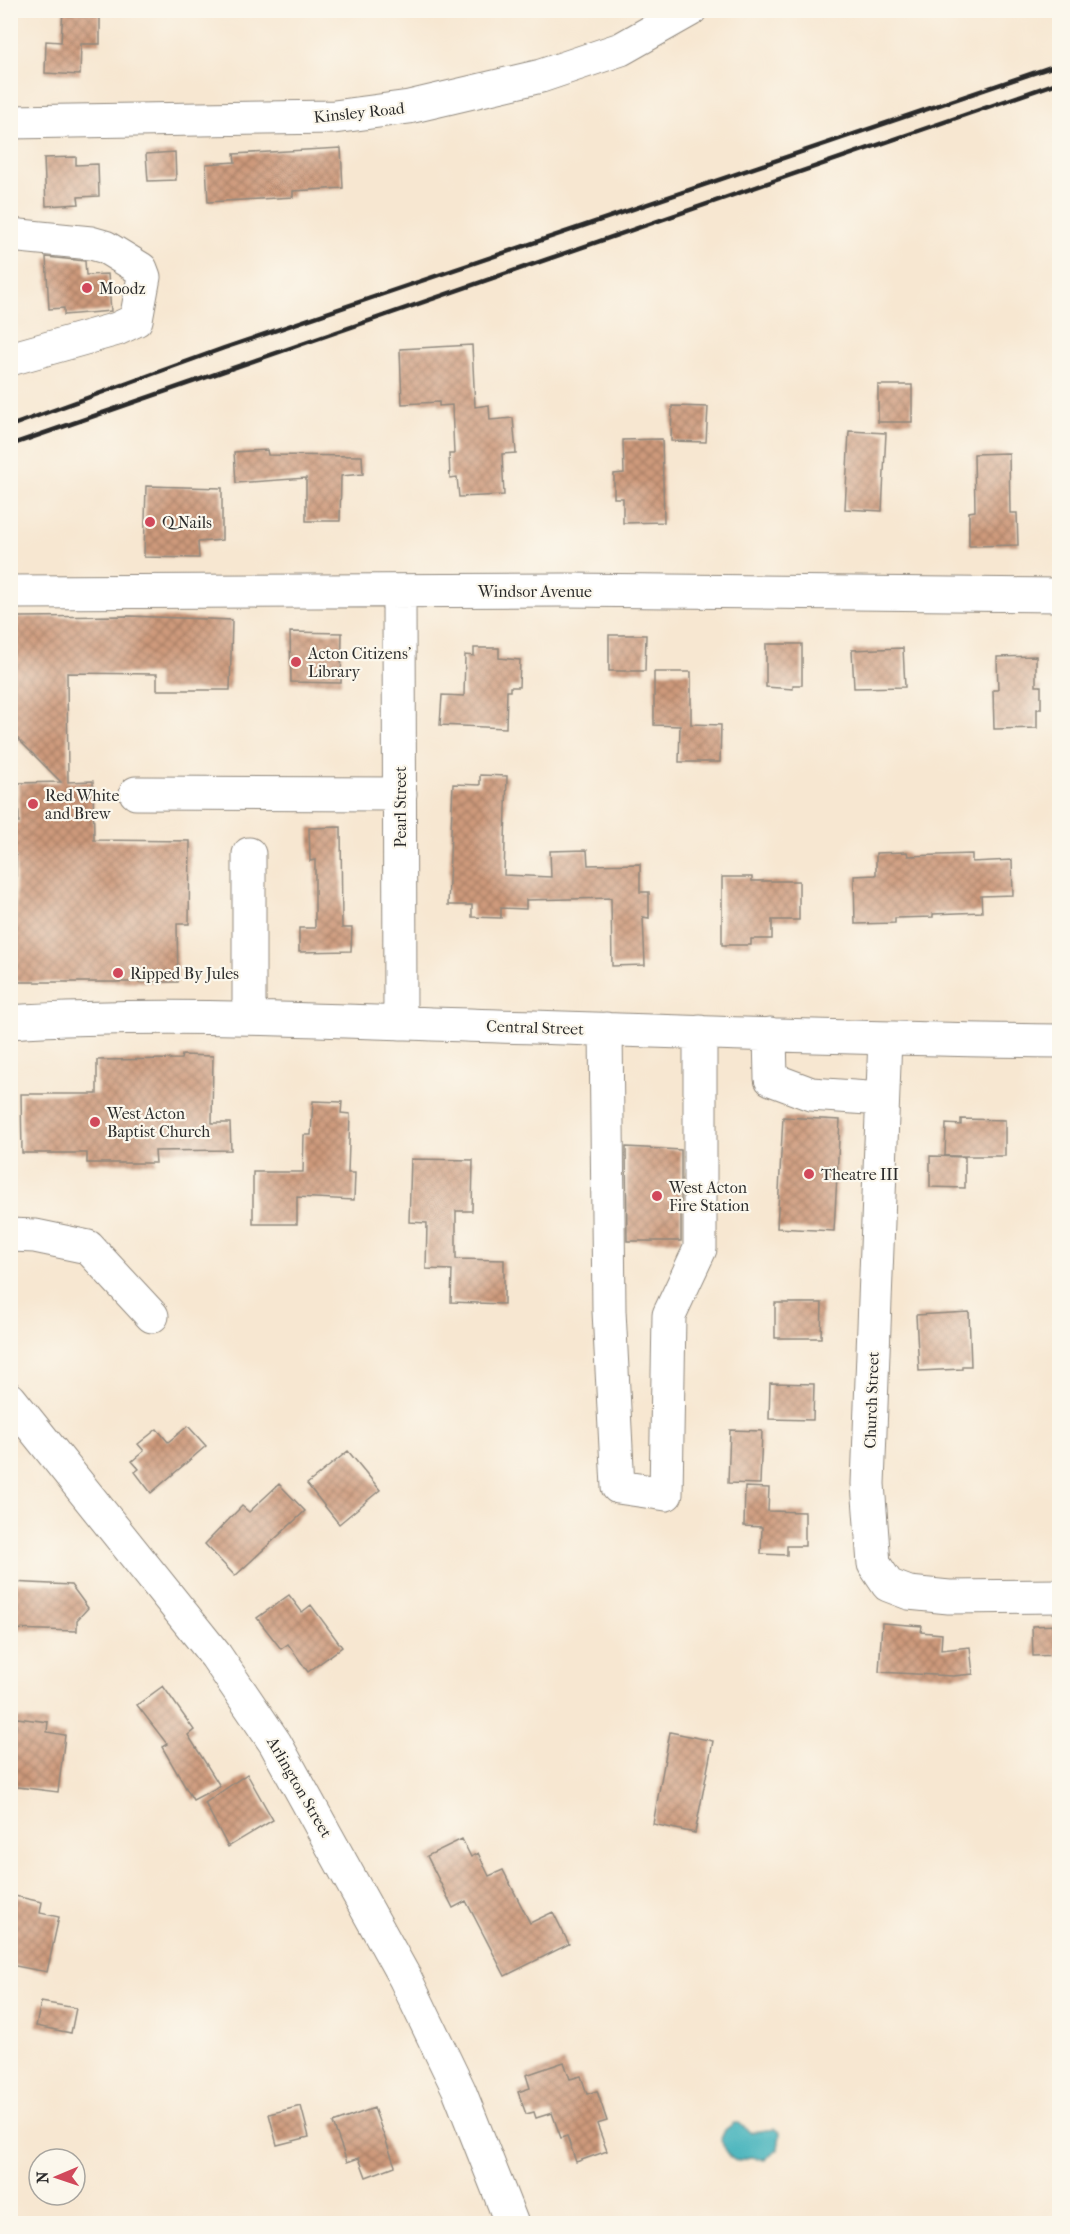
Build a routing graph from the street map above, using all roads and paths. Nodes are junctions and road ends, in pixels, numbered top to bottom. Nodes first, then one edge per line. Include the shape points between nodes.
1 (690, 10) edge
2 (10, 122) edge
3 (10, 235) edge
4 (10, 359) edge
5 (10, 592) edge
6 (399, 592) junction
7 (1059, 595) edge
8 (136, 793) dead end
9 (400, 794) junction
10 (249, 854) dead end
11 (249, 1018) junction
12 (10, 1022) edge
13 (400, 1023) junction
14 (606, 1029) junction
15 (700, 1032) junction
16 (770, 1034) junction
17 (885, 1038) junction
18 (1059, 1041) edge
19 (882, 1100) junction
20 (10, 1235) edge
21 (152, 1316) dead end
22 (10, 1399) edge
23 (1059, 1596) edge
24 (512, 2223) edge

1 - 2 street, Kinsley Road via 621,49 541,76 409,107 334,117
3 - 4 street via 105,247 141,269 144,277 136,321
5 - 6 street, Windsor Avenue
6 - 7 street, Windsor Avenue
6 - 9 street, Pearl Street
8 - 9 street
9 - 13 street, Pearl Street
10 - 11 street
11 - 12 street, Central Street
11 - 13 street, Central Street
13 - 14 street, Central Street
14 - 15 street, Central Street
14 - 15 street via 609,1311 618,1487 666,1494 669,1315 700,1249
15 - 16 street, Central Street
16 - 17 street, Central Street
16 - 19 street via 771,1079 811,1094
17 - 18 street, Central Street
17 - 19 street, Church Street
19 - 23 street, Church Street via 868,1484 874,1564 888,1585 909,1593 949,1597
20 - 21 street via 88,1247
22 - 24 street, Arlington Street via 216,1656 275,1743 405,1978 459,2090

